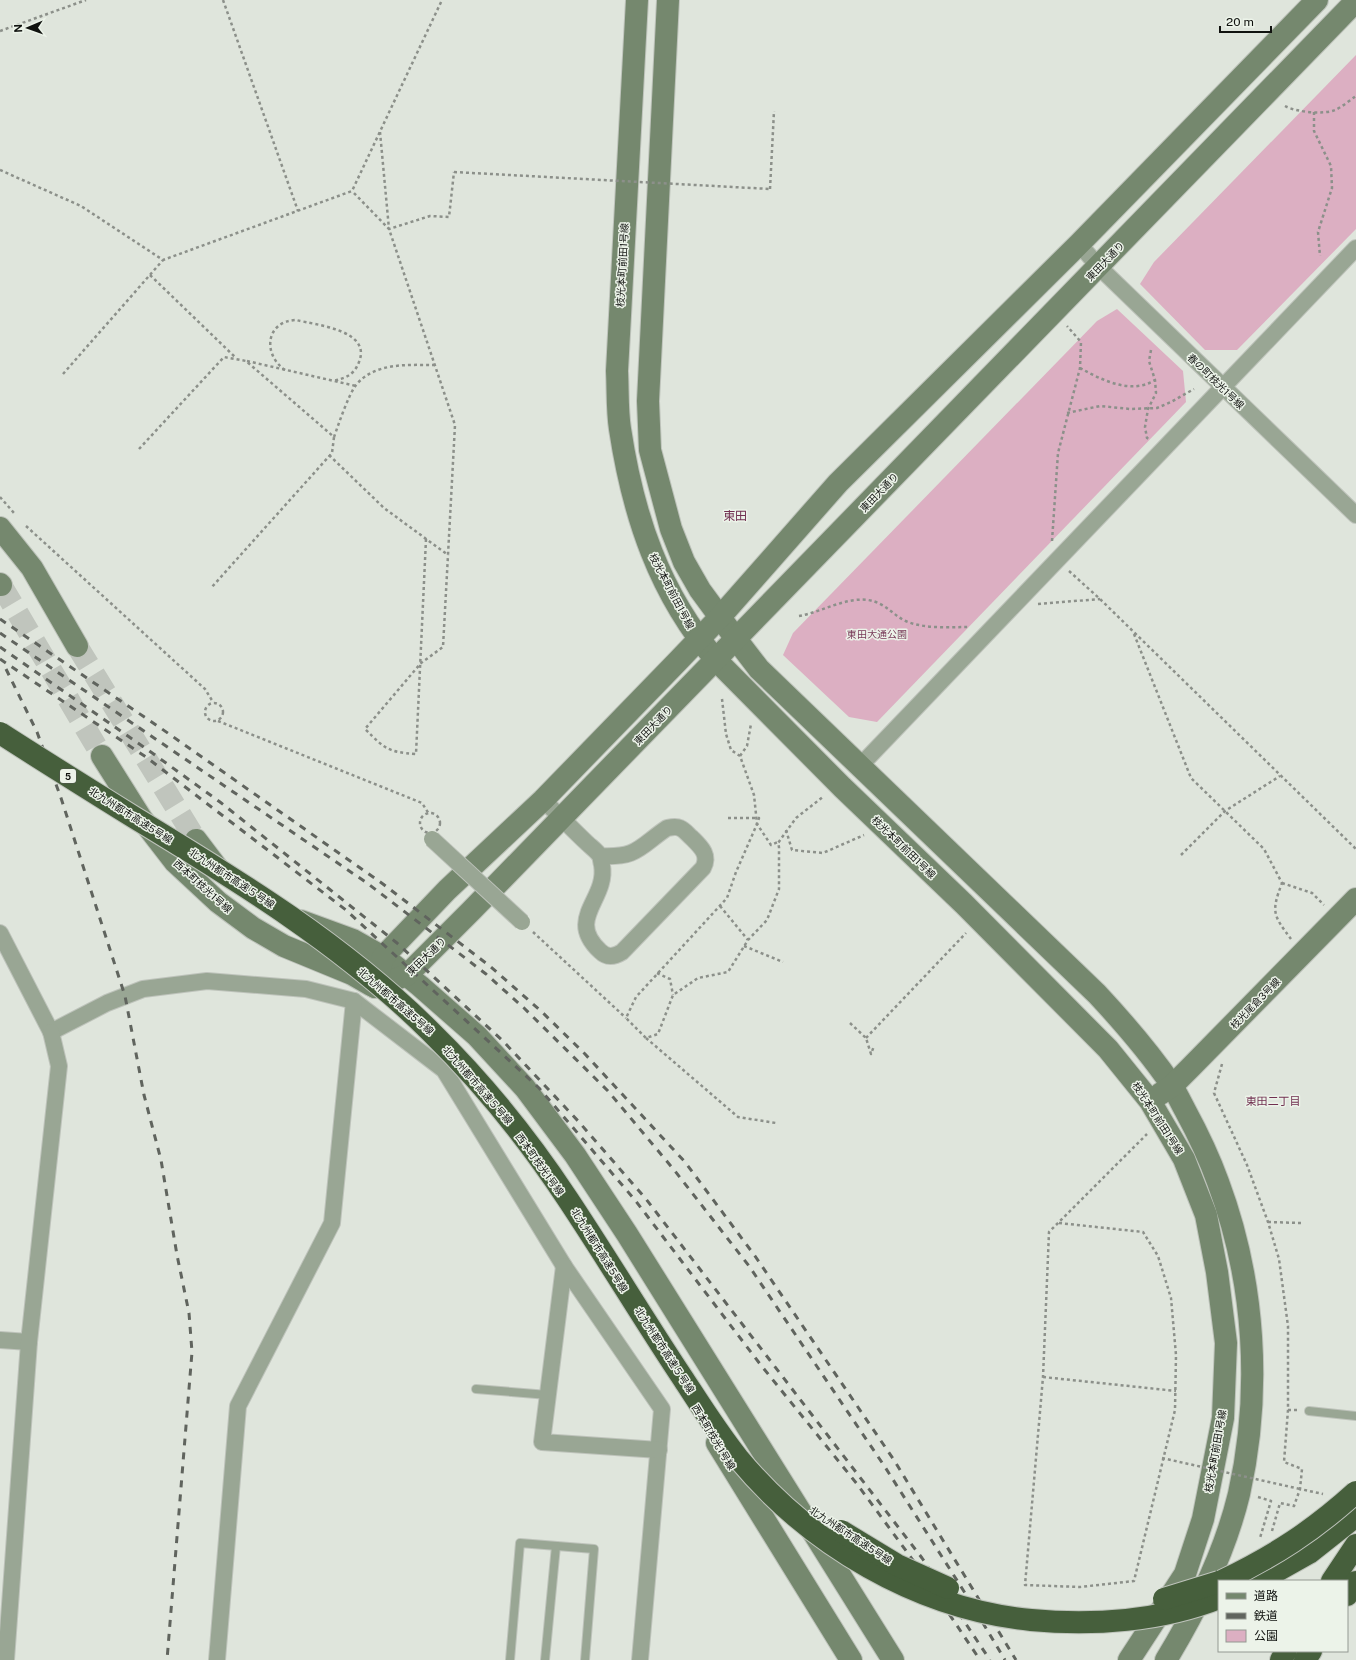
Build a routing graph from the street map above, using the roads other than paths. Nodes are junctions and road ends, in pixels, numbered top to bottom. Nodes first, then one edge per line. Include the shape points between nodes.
1 (637, 0) edge
2 (668, 0) edge
3 (1317, 0) edge
4 (1356, 1) edge
5 (1079, 244) junction
6 (1356, 248) edge
7 (1099, 267) junction
8 (1222, 387) junction
9 (1356, 515) edge
10 (0, 528) edge
11 (720, 617) junction
12 (698, 639) junction
13 (736, 639) junction
14 (77, 646) tunnel mouth
15 (717, 661) junction
16 (0, 719) edge
17 (0, 733) edge
18 (102, 756) tunnel mouth
19 (860, 766) junction
20 (543, 800) junction
21 (136, 818) junction
22 (562, 818) junction
23 (432, 839) dead end
24 (196, 840) tunnel mouth
25 (600, 856) junction
26 (1356, 899) edge
27 (522, 922) road end
28 (0, 933) edge
29 (383, 957) junction
30 (407, 975) junction
31 (375, 987) junction
32 (354, 1001) junction
33 (51, 1032) junction
34 (1172, 1086) junction
35 (1150, 1101) junction
36 (564, 1266) junction
37 (0, 1340) edge
38 (29, 1342) junction
39 (661, 1346) junction
40 (476, 1388) dead end
41 (548, 1395) junction
42 (1309, 1410) dead end
43 (1356, 1416) edge
44 (659, 1450) junction
45 (1356, 1492) edge
46 (1356, 1516) edge
47 (1356, 1545) edge
48 (556, 1546) junction
49 (1224, 1580) edge
50 (1261, 1580) edge
51 (1333, 1580) edge
52 (1356, 1582) edge
53 (1218, 1583) edge
54 (1348, 1594) edge
55 (1218, 1598) edge
56 (6, 1660) edge
57 (217, 1660) edge
58 (510, 1660) edge
59 (545, 1660) edge
60 (585, 1660) edge
61 (640, 1660) edge
62 (851, 1660) edge
63 (893, 1660) edge
64 (1130, 1660) edge
65 (1166, 1660) edge

1 - 12 street, 枝光本町前田1号線 via 617,371 620,427 632,492 644,535 658,570
2 - 11 street via 652,301 648,401 650,450 670,529 700,590
3 - 5 street
4 - 7 street, 東田大通り
5 - 7 street, 春の町枝光1号線
5 - 11 street via 838,483
6 - 8 street
7 - 8 street, 春の町枝光1号線
7 - 13 street, 東田大通り
8 - 9 street, 春の町枝光1号線
8 - 19 street
10 - 14 street via 32,568
11 - 12 street
11 - 13 street
12 - 15 street, 枝光本町前田1号線
12 - 20 street
13 - 15 street, 東田大通り
13 - 19 street via 759,669
15 - 22 street, 東田大通り
15 - 35 street, 枝光本町前田1号線 via 1108,1048
16 - 21 highway, bridge
17 - 21 highway, 北九州都市高速5号線 / 5, bridge
18 - 31 street, 西本町枝光1号線 via 141,818 170,856 218,902 253,928 284,946 352,974
19 - 34 street via 1097,994 1129,1028
20 - 22 street
20 - 29 street via 448,890
21 - 39 highway, 北九州都市高速5号線, bridge via 283,911 385,990 430,1031 474,1077 536,1155 566,1197
22 - 25 street
22 - 30 street, 東田大通り
23 - 27 street, bridge
24 - 29 street via 219,871 251,900 352,940
25 - 25 street via 625,856 635,853 667,828 674,827 683,829 701,847 706,863 622,952 612,957 602,954 588,938 586,931 588,914 601,887 603,872
26 - 34 street, 枝光尾倉3号線
28 - 33 street
29 - 30 street
29 - 31 street
30 - 31 street, 東田大通り
30 - 63 street via 477,1036 525,1088 575,1155
31 - 62 street, 西本町枝光1号線 via 406,1010 437,1039 483,1089 585,1227
32 - 33 street via 306,989 207,981 144,989
32 - 36 street via 444,1070
32 - 57 street via 332,1222 238,1406
33 - 38 street via 59,1066
34 - 35 street, 枝光尾倉3号線
34 - 65 street via 1205,1148 1228,1208 1244,1275 1253,1346 1250,1434 1238,1495 1222,1547 1192,1615
35 - 64 street, 枝光本町前田1号線 via 1184,1159 1206,1215 1217,1272 1226,1343 1223,1418 1203,1519 1185,1574
36 - 41 street
36 - 44 street via 662,1408
37 - 38 street
38 - 56 street
39 - 53 highway, 北九州都市高速5号線, bridge via 733,1438 764,1470 832,1525 897,1565 933,1583 970,1596 1011,1605 1099,1610 1182,1595
39 - 55 highway, 北九州都市高速５号線, bridge via 712,1422 764,1486 830,1542 892,1580 926,1596 965,1608 1013,1618 1053,1622 1130,1619 1167,1613
40 - 41 lane
41 - 44 street via 542,1442
42 - 43 lane
44 - 61 street
45 - 49 highway, 北九州都市高速5号線, bridge via 1325,1520 1292,1544
46 - 50 highway via 1309,1553
47 - 51 highway
48 - 58 lane via 520,1543
48 - 59 lane
48 - 60 lane via 594,1549
52 - 54 highway

